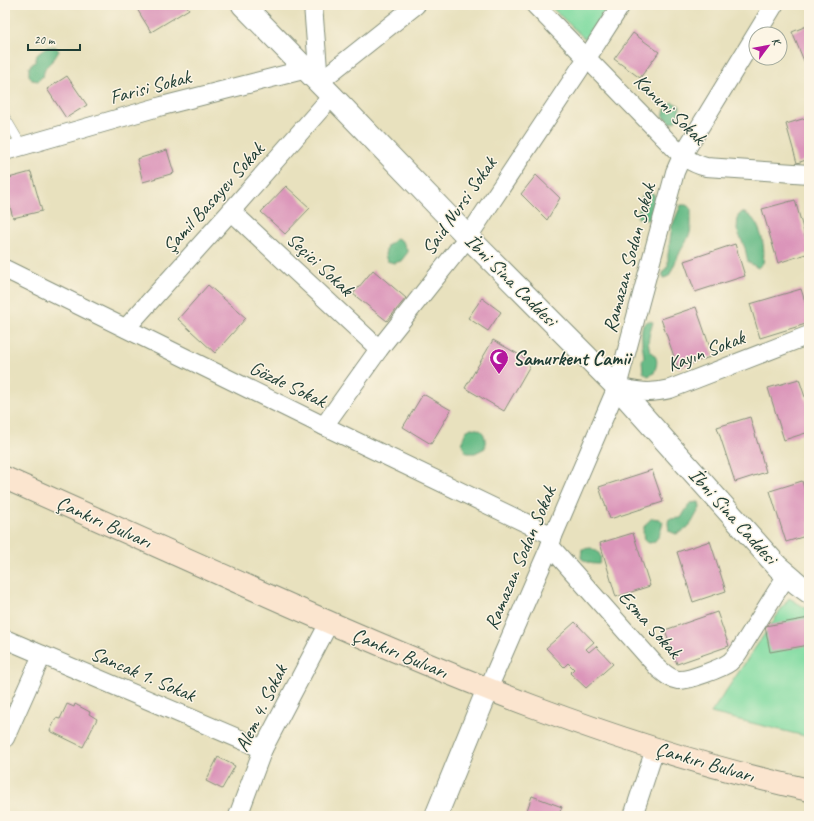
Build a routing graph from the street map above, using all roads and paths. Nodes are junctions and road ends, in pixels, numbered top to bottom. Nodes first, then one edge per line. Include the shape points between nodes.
1 (243, 5) edge
2 (313, 5) edge
3 (416, 5) edge
4 (534, 5) edge
5 (621, 5) edge
6 (774, 5) edge
7 (587, 58) junction
8 (319, 82) junction
9 (5, 117) edge
10 (22, 146) junction
11 (5, 151) edge
12 (682, 156) junction
13 (809, 174) edge
14 (231, 211) junction
15 (468, 237) junction
16 (5, 269) edge
17 (126, 328) junction
18 (809, 335) edge
19 (379, 349) junction
20 (617, 387) junction
21 (324, 426) junction
22 (5, 478) edge
23 (552, 541) junction
24 (787, 575) junction
25 (809, 592) edge
26 (329, 623) junction
27 (5, 639) edge
28 (42, 655) junction
29 (488, 689) junction
30 (5, 738) edge
31 (655, 749) junction
32 (263, 750) junction
33 (809, 790) edge
34 (238, 816) edge
35 (436, 816) edge
36 (633, 816) edge

1 - 8 street, İbni Sina Caddesi
2 - 8 street
3 - 8 street, Şamil Basayev Sokak
4 - 7 street, Kanuni Sokak
5 - 7 street, Said Nursi Sokak
6 - 12 street, Ramazan Sodan Sokak
7 - 12 street, Kanuni Sokak
7 - 15 street, Said Nursi Sokak
8 - 10 street, Farisi Sokak via 162,106
8 - 14 street, Şamil Basayev Sokak
8 - 15 street, İbni Sina Caddesi
9 - 10 lane
10 - 11 street, Farisi Sokak
12 - 13 street, Kanuni Sokak via 706,167
12 - 20 street, Ramazan Sodan Sokak via 675,172
14 - 17 street, Şamil Basayev Sokak
14 - 19 street, Seçici Sokak
15 - 19 street, Said Nursi Sokak
15 - 20 street, İbni Sina Caddesi
16 - 17 street, Gözde Sokak
17 - 21 street, Gözde Sokak
18 - 20 street, Kayın Sokak via 670,389 636,392
19 - 21 street, Said Nursi Sokak
20 - 23 street, Ramazan Sodan Sokak
20 - 24 street, İbni Sina Caddesi
21 - 23 street, Gözde Sokak
22 - 26 main road, Çankırı Bulvarı
23 - 24 street, Esma Sokak via 659,669 669,678 679,680 715,670 729,662 738,653
23 - 29 street, Ramazan Sodan Sokak
24 - 25 street, İbni Sina Caddesi
26 - 29 main road, Çankırı Bulvarı
26 - 32 street, Alem 4. Sokak
27 - 28 street, Sancak 1. Sokak
28 - 30 street
28 - 32 street, Sancak 1. Sokak
29 - 31 main road, Çankırı Bulvarı
29 - 35 street
31 - 33 main road, Çankırı Bulvarı
31 - 36 street
32 - 34 street, Alem 4. Sokak

